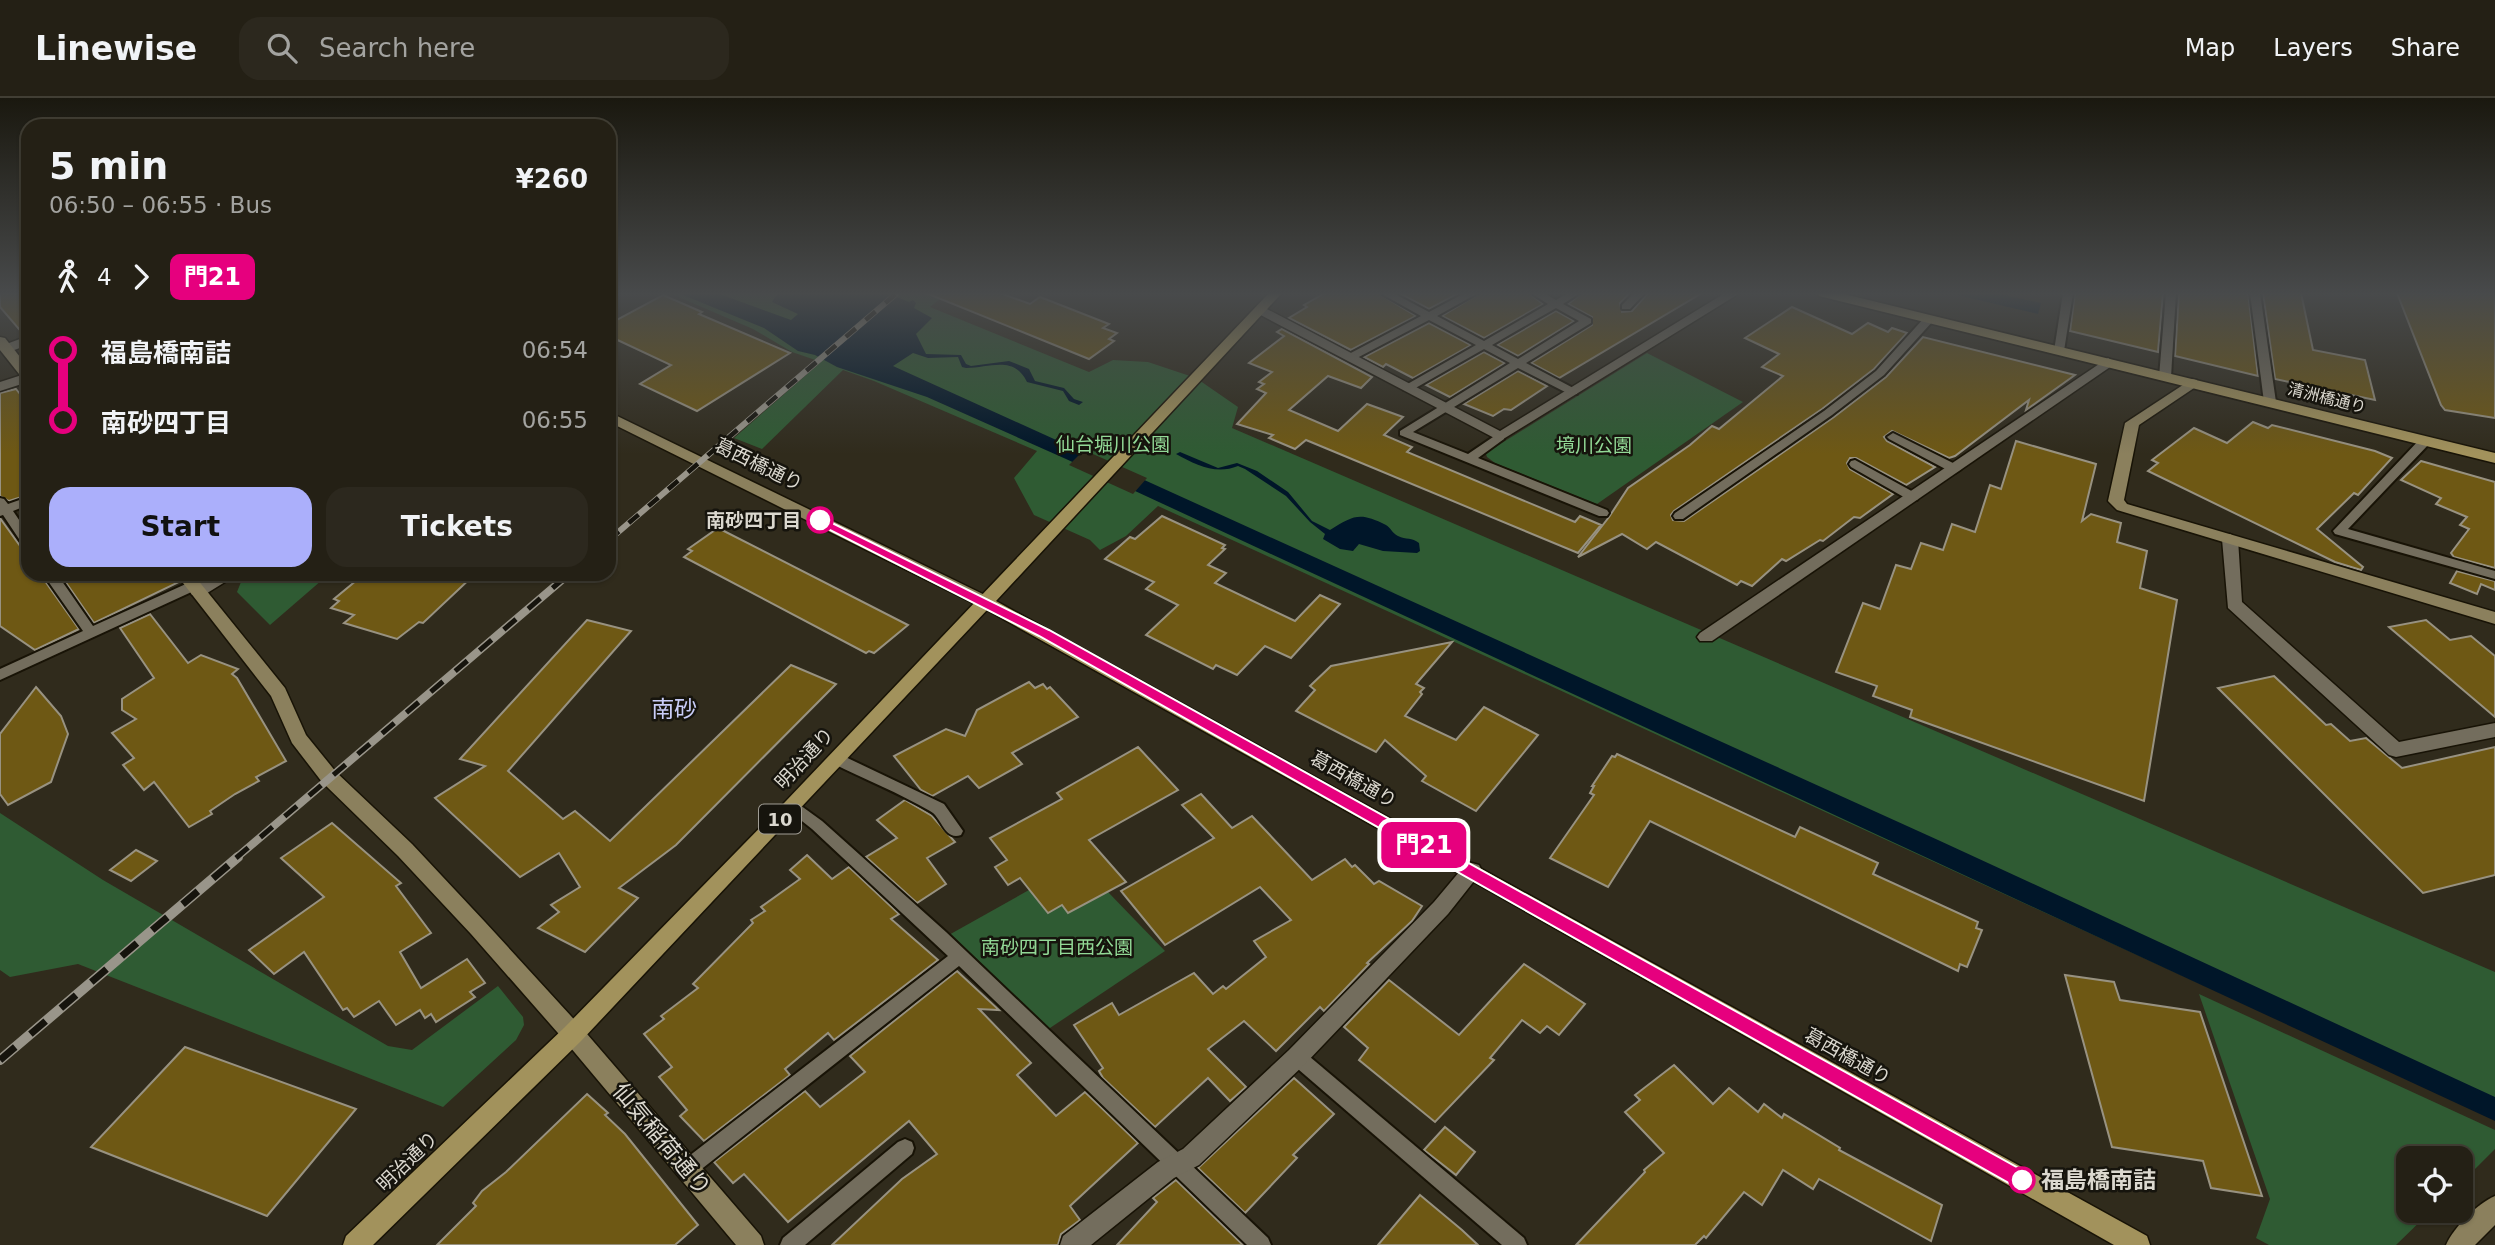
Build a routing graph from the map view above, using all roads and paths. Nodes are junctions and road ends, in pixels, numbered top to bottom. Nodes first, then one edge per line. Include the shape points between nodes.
1 (4, 347) edge
2 (1226, 347) edge
3 (1330, 347) edge
4 (1371, 347) edge
5 (1479, 347) edge
6 (1488, 347) edge
7 (1546, 347) edge
8 (1647, 347) edge
9 (1904, 347) edge
10 (2041, 347) edge
11 (2060, 347) edge
12 (2167, 347) edge
13 (2262, 347) edge
14 (2059, 351) junction
15 (1351, 357) junction
16 (2108, 362) junction
17 (1520, 363) junction
18 (21, 367) edge
19 (2165, 377) junction
20 (21, 379) edge
21 (2192, 383) junction
22 (0, 387) edge
23 (1408, 388) junction
24 (1573, 392) junction
25 (2270, 402) junction
26 (1446, 408) junction
27 (616, 419) edge
28 (1500, 437) junction
29 (1894, 437) dead end
30 (2426, 441) junction
31 (2495, 458) edge
32 (1469, 459) junction
33 (1854, 464) dead end
34 (1955, 469) junction
35 (1913, 497) junction
36 (21, 503) edge
37 (2, 508) edge
38 (1603, 513) dead end
39 (1679, 516) dead end
40 (21, 533) edge
41 (2230, 540) junction
42 (2495, 575) edge
43 (55, 581) edge
44 (192, 584) edge
45 (985, 602) junction
46 (2495, 618) edge
47 (91, 633) junction
48 (1706, 637) dead end
49 (0, 675) edge
50 (2495, 730) edge
51 (837, 758) junction
52 (793, 806) junction
53 (955, 831) dead end
54 (1472, 871) junction
55 (958, 957) junction
56 (573, 1034) junction
57 (1297, 1057) junction
58 (905, 1148) dead end
59 (1179, 1164) junction
60 (687, 1169) junction
61 (2495, 1208) edge
62 (355, 1245) edge
63 (752, 1245) edge
64 (790, 1245) edge
65 (1072, 1245) edge
66 (1261, 1245) edge
67 (1517, 1245) edge
68 (2138, 1245) edge
69 (2458, 1245) edge

1 - 18 street
2 - 45 main road, 明治通り / 10
3 - 15 street
4 - 15 lane
5 - 23 lane
6 - 17 lane
7 - 17 lane
8 - 24 street
9 - 39 lane via 1880,373 1828,413
10 - 14 main road, 清洲橋通り
11 - 14 lane
12 - 19 lane
13 - 25 lane
14 - 16 main road, 清洲橋通り
15 - 23 street
16 - 19 main road, 清洲橋通り
16 - 34 street
17 - 24 lane
17 - 26 lane
19 - 21 main road, 清洲橋通り
20 - 22 street
21 - 25 main road, 清洲橋通り
21 - 41 street via 2132,423 2116,501 2122,507
23 - 26 street
24 - 28 street
25 - 30 main road, 清洲橋通り
26 - 28 street
26 - 32 lane via 1404,433
27 - 45 street, 葛西橋通り
28 - 32 lane
29 - 34 lane
30 - 31 main road, 清洲橋通り
30 - 42 lane via 2339,531
32 - 38 lane
33 - 35 lane
34 - 35 street
35 - 48 street
36 - 37 lane
37 - 40 lane
41 - 46 street
41 - 50 street via 2234,604 2396,750
43 - 47 lane
44 - 47 lane
44 - 56 street, 仙気稲荷通り via 279,693 298,738 329,777 405,850
45 - 51 main road, 明治通り / 10
45 - 54 main road, 葛西橋通り
47 - 49 lane
51 - 52 main road, 明治通り / 10
51 - 53 lane via 939,808
52 - 55 lane
52 - 56 main road, 明治通り / 10
54 - 57 street
54 - 68 main road, 葛西橋通り
55 - 59 lane
55 - 60 lane
56 - 60 street, 仙気稲荷通り
56 - 62 main road, 明治通り / 10
57 - 59 street
57 - 67 lane
58 - 64 lane
59 - 65 street
59 - 66 lane
60 - 63 street, 仙気稲荷通り
61 - 69 street

